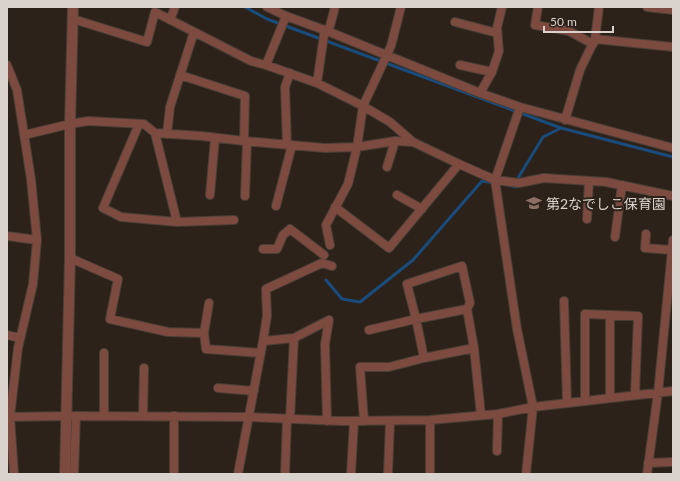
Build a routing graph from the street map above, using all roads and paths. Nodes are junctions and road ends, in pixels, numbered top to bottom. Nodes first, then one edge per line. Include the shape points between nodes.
1 (73, 7) edge
2 (175, 7) edge
3 (267, 7) edge
4 (335, 7) edge
5 (401, 7) edge
6 (502, 7) edge
7 (538, 7) edge
8 (599, 7) edge
9 (647, 7) edge
10 (673, 10) edge
11 (285, 17) junction
12 (73, 19) junction
13 (170, 20) junction
14 (455, 22) dead end
15 (194, 32) junction
16 (325, 33) junction
17 (497, 33) junction
18 (594, 41) junction
19 (673, 47) edge
20 (386, 56) junction
21 (7, 65) edge
22 (266, 65) junction
23 (460, 65) dead end
24 (492, 72) junction
25 (290, 73) junction
26 (180, 75) junction
27 (317, 83) junction
28 (480, 93) junction
29 (363, 106) junction
30 (520, 107) junction
31 (565, 120) junction
32 (70, 124) junction
33 (139, 124) junction
34 (155, 133) junction
35 (167, 134) junction
36 (24, 135) junction
37 (214, 138) junction
38 (246, 141) junction
39 (395, 141) junction
40 (413, 142) junction
41 (290, 145) junction
42 (357, 147) junction
43 (673, 148) edge
44 (459, 164) junction
45 (387, 167) dead end
46 (495, 180) junction
47 (589, 181) junction
48 (622, 185) junction
49 (210, 195) dead end
50 (397, 195) dead end
51 (245, 196) dead end
52 (673, 196) edge
53 (276, 206) dead end
54 (336, 207) junction
55 (422, 209) junction
56 (587, 219) dead end
57 (234, 220) dead end
58 (177, 222) junction
59 (646, 234) dead end
60 (7, 236) edge
61 (615, 237) dead end
62 (37, 240) junction
63 (673, 240) edge
64 (330, 245) dead end
65 (263, 249) dead end
66 (672, 250) junction
67 (324, 255) dead end
68 (70, 258) junction
69 (332, 266) dead end
70 (671, 274) edge
71 (564, 301) dead end
72 (209, 303) dead end
73 (467, 309) junction
74 (610, 315) junction
75 (416, 319) junction
76 (369, 330) dead end
77 (204, 333) junction
78 (7, 335) edge
79 (20, 338) junction
80 (294, 338) junction
81 (263, 341) junction
82 (474, 348) junction
83 (104, 353) dead end
84 (261, 353) junction
85 (424, 358) junction
86 (144, 368) dead end
87 (218, 388) dead end
88 (254, 391) junction
89 (673, 391) edge
90 (658, 393) junction
91 (635, 395) junction
92 (610, 398) junction
93 (585, 401) junction
94 (566, 403) junction
95 (533, 407) junction
96 (498, 414) junction
97 (481, 415) junction
98 (71, 416) junction
99 (104, 416) junction
100 (143, 416) junction
101 (174, 416) junction
102 (9, 417) edge
103 (249, 417) junction
104 (289, 419) junction
105 (430, 420) junction
106 (327, 421) junction
107 (354, 421) junction
108 (364, 421) junction
109 (390, 421) junction
110 (498, 451) dead end
111 (673, 462) edge
112 (648, 463) junction
113 (14, 474) edge
114 (65, 474) edge
115 (74, 474) edge
116 (174, 474) edge
117 (238, 474) edge
118 (285, 474) edge
119 (351, 474) edge
120 (388, 474) edge
121 (430, 474) edge
122 (526, 474) edge
123 (647, 474) edge

1 - 12 street
2 - 13 street
3 - 11 street
4 - 16 street via 330,26
5 - 20 street
6 - 17 street
7 - 18 street via 535,25 569,31
8 - 18 street
9 - 10 street
11 - 16 street
11 - 22 street
12 - 13 street via 147,42 155,12
12 - 32 street
13 - 15 street
14 - 17 street
15 - 22 street via 251,61
15 - 26 street
16 - 20 street
16 - 27 street
17 - 24 street via 499,51
18 - 19 street
18 - 31 street via 580,70
20 - 28 street
20 - 29 street
21 - 36 street via 16,90
22 - 25 street
23 - 24 street
24 - 28 street
25 - 27 street
25 - 41 street via 285,87
26 - 35 street via 170,107
26 - 38 street via 245,96
27 - 29 street
28 - 30 street
29 - 40 street via 390,122
29 - 42 street
30 - 31 street
30 - 46 street
31 - 43 street
32 - 33 street via 88,121
32 - 36 street
32 - 68 street
33 - 34 street via 144,124
33 - 58 street via 103,208 121,217
34 - 35 street
34 - 58 street
35 - 37 street
36 - 62 street
37 - 38 street
37 - 49 street
38 - 41 street
38 - 51 street
39 - 40 street
39 - 42 street
39 - 45 street
40 - 44 street
41 - 42 street
41 - 53 street
42 - 54 street via 348,184
44 - 46 street
44 - 55 street
46 - 47 street via 519,183 544,178
46 - 95 street via 518,330
47 - 48 street
47 - 56 street
48 - 52 street
48 - 61 street
50 - 55 street
54 - 55 street via 389,248
54 - 64 street via 326,226
57 - 58 street
59 - 66 street via 645,248
60 - 62 street
62 - 79 street via 32,284
63 - 66 street
65 - 67 street via 277,249 283,234 290,229
66 - 70 street
68 - 77 street via 118,279 110,319 168,332
68 - 98 street
69 - 81 street via 322,263 266,289 267,316
70 - 90 street
71 - 94 street
72 - 77 street
73 - 75 street
73 - 75 street via 470,303 462,266 407,284
73 - 82 street
74 - 91 street via 638,316
74 - 92 street
74 - 93 street via 585,314
75 - 76 street
75 - 85 street
77 - 84 street via 206,349
78 - 79 street
79 - 102 street
80 - 81 street
80 - 104 street
80 - 106 street via 328,320 325,344
81 - 84 street
82 - 85 street
82 - 97 street
83 - 99 street
84 - 88 street
85 - 108 street via 389,366 360,367
86 - 100 street
87 - 88 street
88 - 103 street
89 - 90 street
90 - 91 street
90 - 112 street
91 - 92 street
92 - 93 street
93 - 94 street
94 - 95 street
95 - 96 street
95 - 122 street
96 - 97 street
96 - 110 street
97 - 105 street
98 - 99 street
98 - 102 street
98 - 114 street
98 - 115 street
99 - 100 street
100 - 101 street
101 - 103 street
101 - 116 street
102 - 113 street
103 - 104 street
103 - 117 street
104 - 106 street
104 - 118 street
105 - 109 street
105 - 121 street
106 - 107 street
107 - 108 street
107 - 119 street
108 - 109 street
109 - 120 street
111 - 112 street
112 - 123 street

